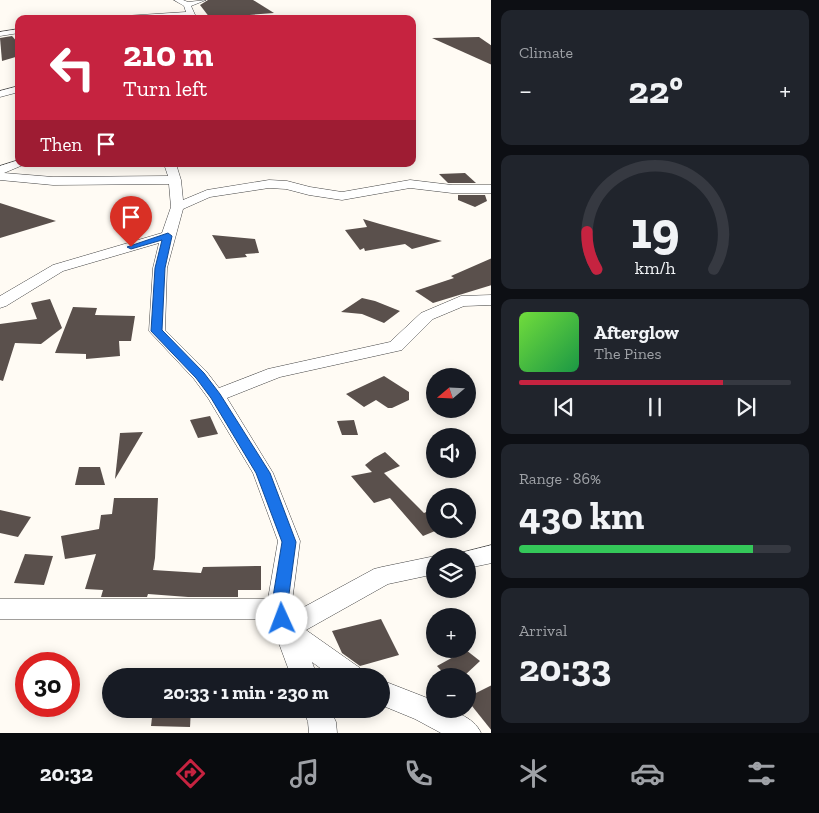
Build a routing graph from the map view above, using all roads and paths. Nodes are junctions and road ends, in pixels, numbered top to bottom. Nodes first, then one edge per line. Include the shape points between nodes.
1 (178, 0) edge
2 (202, 0) edge
3 (190, 12) edge
4 (15, 32) edge
5 (0, 34) edge
6 (15, 90) edge
7 (0, 94) edge
8 (15, 164) edge
9 (0, 170) edge
10 (173, 172) edge
11 (0, 176) edge
12 (491, 189) edge
13 (177, 207) junction
14 (168, 236) junction
15 (491, 300) edge
16 (0, 303) edge
17 (216, 396) junction
18 (491, 554) edge
19 (476, 557) edge
20 (426, 567) edge
21 (0, 609) edge
22 (282, 619) junction
23 (301, 668) edge
24 (341, 668) edge
25 (390, 696) edge
26 (320, 718) edge
27 (323, 733) edge
28 (467, 733) edge

1 - 3 street
2 - 3 street
4 - 5 street
6 - 7 street
8 - 9 street
10 - 11 street via 53,181
10 - 13 street
12 - 13 street via 410,184 342,196 269,184 207,194
13 - 14 street
14 - 16 street via 58,268
14 - 17 street via 160,268 157,331
15 - 17 street via 461,301 428,316 396,346 274,373
17 - 22 street via 263,473 289,542
18 - 19 street
20 - 22 street via 382,576
21 - 22 street
22 - 23 street
22 - 24 street
25 - 28 street
26 - 27 street

